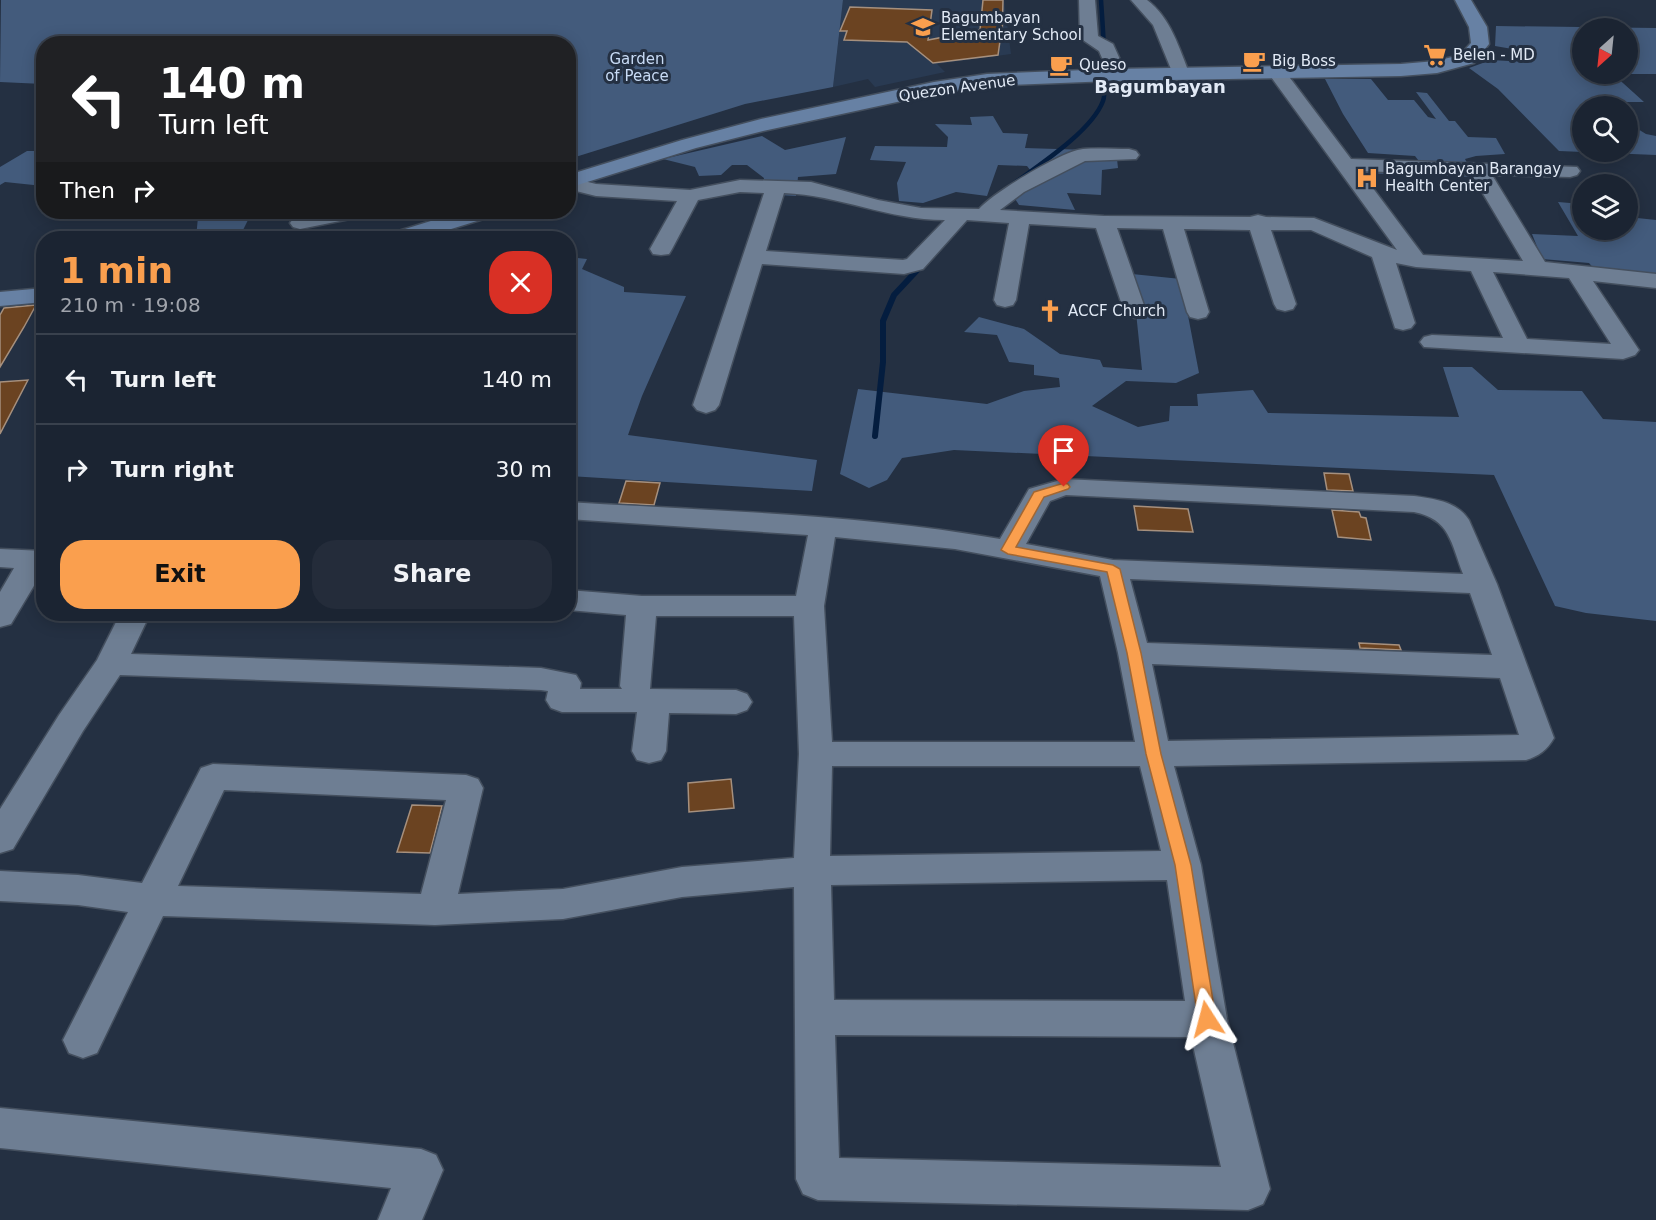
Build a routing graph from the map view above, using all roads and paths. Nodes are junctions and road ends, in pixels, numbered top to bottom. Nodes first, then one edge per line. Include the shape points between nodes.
1 (1087, 0) edge
2 (1462, 0) edge
3 (1138, 1) edge
4 (1278, 74) junction
5 (1118, 75) junction
6 (1181, 75) junction
7 (1129, 155) dead end
8 (1344, 165) junction
9 (1478, 169) junction
10 (1570, 171) dead end
11 (576, 180) edge
12 (576, 185) edge
13 (776, 188) junction
14 (690, 196) junction
15 (962, 214) junction
16 (984, 216) junction
17 (1020, 218) junction
18 (324, 219) edge
19 (460, 219) edge
20 (1104, 222) junction
21 (1258, 222) junction
22 (1172, 223) junction
23 (300, 224) edge
24 (422, 231) edge
25 (661, 249) dead end
26 (1382, 253) junction
27 (754, 257) junction
28 (1416, 261) junction
29 (1479, 265) junction
30 (1538, 268) junction
31 (1576, 272) junction
32 (1655, 282) edge
33 (36, 297) edge
34 (0, 299) edge
35 (1005, 300) dead end
36 (1285, 304) dead end
37 (1135, 311) dead end
38 (1198, 312) dead end
39 (1403, 323) dead end
40 (1432, 342) dead end
41 (1519, 346) junction
42 (706, 405) dead end
43 (576, 511) edge
44 (823, 527) junction
45 (1008, 550) junction
46 (0, 558) edge
47 (36, 560) edge
48 (36, 563) edge
49 (1113, 569) junction
50 (1482, 584) junction
51 (576, 601) edge
52 (642, 606) junction
53 (809, 606) junction
54 (0, 617) edge
55 (132, 621) edge
56 (1134, 653) junction
57 (111, 664) junction
58 (1512, 667) junction
59 (645, 693) junction
60 (736, 702) dead end
61 (649, 751) dead end
62 (816, 753) junction
63 (1154, 754) junction
64 (0, 838) edge
65 (1183, 865) junction
66 (812, 871) junction
67 (0, 886) edge
68 (154, 900) junction
69 (435, 910) junction
70 (814, 1017) junction
71 (1207, 1019) junction
72 (83, 1040) dead end
73 (0, 1128) edge
74 (400, 1220) edge

1 - 5 street via 1089,38 1107,48
2 - 4 main road, Quezon Avenue via 1478,27 1480,44 1467,58 1437,67
3 - 6 street via 1160,22
4 - 6 main road, Quezon Avenue
4 - 8 street
5 - 6 main road, Quezon Avenue
5 - 11 main road, Quezon Avenue via 987,81 934,88 689,144
7 - 16 street via 1082,155 1017,188
8 - 9 street
8 - 28 street
9 - 10 street
9 - 30 street
12 - 14 street via 596,190
13 - 14 street via 740,186
13 - 15 street via 812,188 921,214
13 - 27 street
14 - 25 street
15 - 16 street
15 - 27 street via 915,264 904,267
16 - 17 street
17 - 20 street
17 - 35 street
18 - 23 street
19 - 24 main road
20 - 22 street
20 - 37 street
21 - 22 street
21 - 26 street via 1314,224
21 - 36 street
22 - 38 street
26 - 28 street
26 - 39 street
27 - 42 street
28 - 29 street
29 - 30 street
29 - 41 street
30 - 31 street
31 - 32 street
31 - 41 street via 1627,350
33 - 34 main road
40 - 41 street
43 - 44 street
44 - 45 street via 955,540
44 - 53 street
45 - 49 street
45 - 50 street via 1039,495 1064,487 1414,504 1437,508 1455,520
46 - 47 street
48 - 54 street
49 - 50 street
49 - 56 street
50 - 58 street
51 - 52 street
52 - 53 street
52 - 59 street
53 - 62 street
55 - 57 street
56 - 58 street
56 - 63 street
57 - 59 street via 541,679 565,683 562,700
57 - 64 street
58 - 63 street via 1537,738 1526,748
59 - 60 street
59 - 61 street
62 - 63 street
62 - 66 street
63 - 65 street
65 - 66 street
65 - 71 street
66 - 69 street via 682,882 563,904
66 - 70 street
67 - 68 street via 78,890
68 - 69 street
68 - 69 street via 213,777 466,788
68 - 72 street
70 - 71 street
70 - 71 street via 818,1179 1248,1189
73 - 74 street via 421,1170

